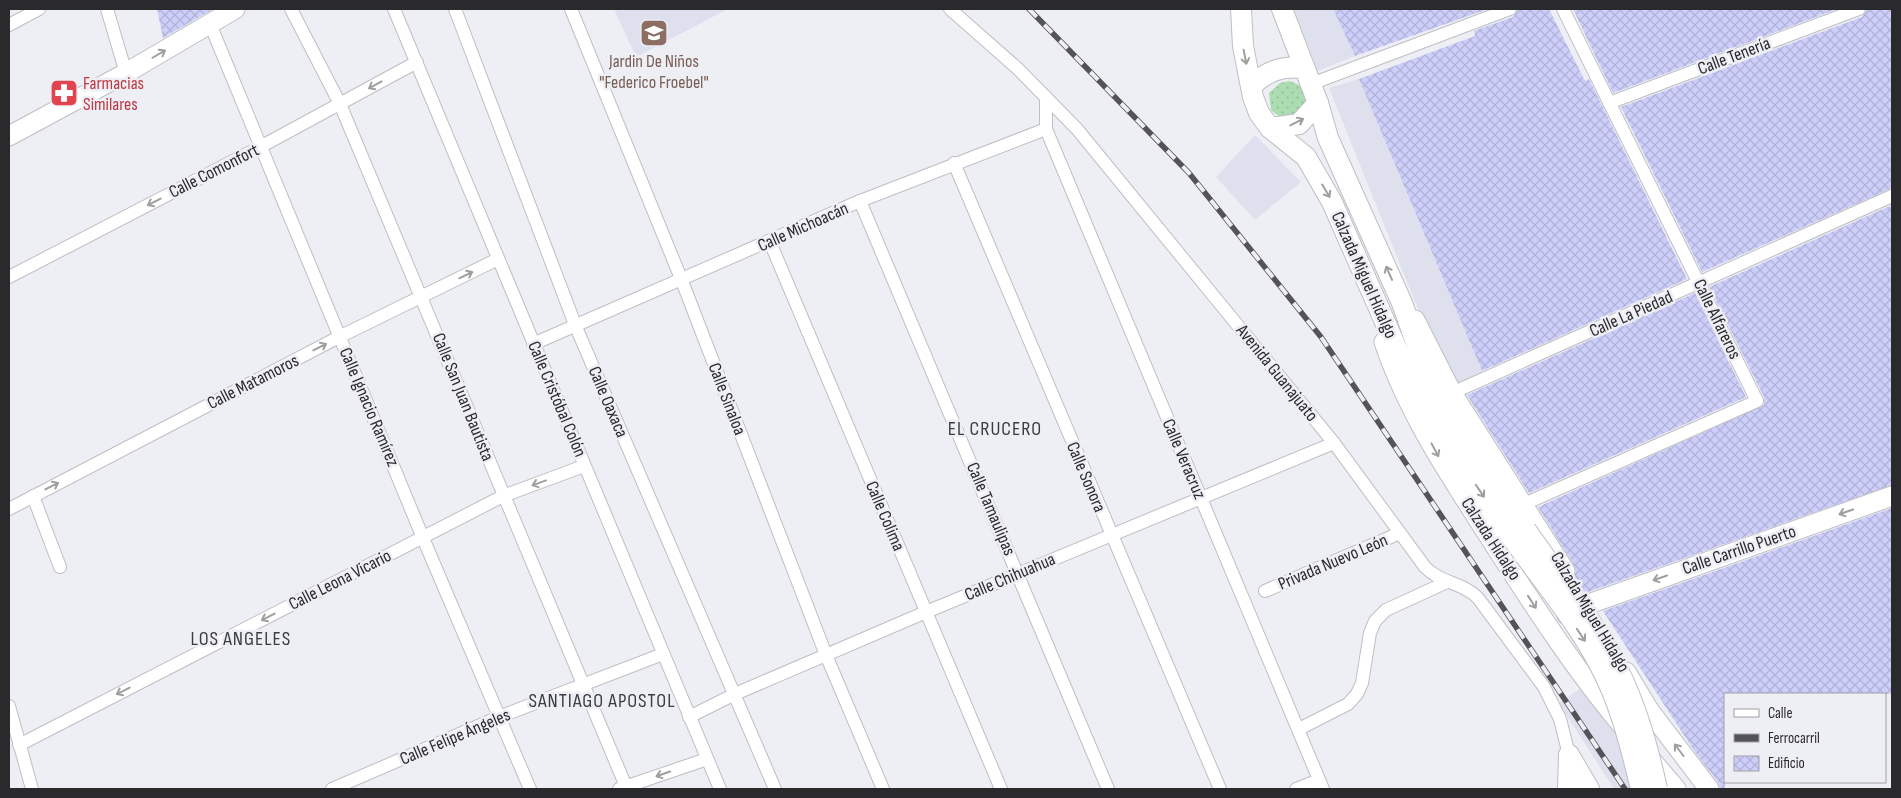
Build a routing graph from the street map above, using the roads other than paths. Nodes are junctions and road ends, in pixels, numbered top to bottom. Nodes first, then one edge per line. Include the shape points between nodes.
1 (39, 9) edge
2 (107, 9) edge
3 (291, 9) edge
4 (394, 9) edge
5 (454, 9) edge
6 (571, 9) edge
7 (950, 9) edge
8 (1241, 9) edge
9 (1282, 9) edge
10 (1563, 9) edge
11 (1859, 9) edge
12 (232, 10) edge
13 (1501, 10) edge
14 (210, 24) junction
15 (9, 25) edge
16 (418, 62) junction
17 (126, 73) junction
18 (1307, 76) junction
19 (1251, 86) junction
20 (1046, 98) junction
21 (1318, 103) junction
22 (1609, 103) junction
23 (340, 104) junction
24 (1046, 128) junction
25 (1270, 128) junction
26 (9, 136) edge
27 (260, 148) junction
28 (954, 163) junction
29 (1892, 196) edge
30 (860, 201) junction
31 (770, 242) junction
32 (498, 259) junction
33 (1358, 260) junction
34 (9, 277) edge
35 (682, 281) junction
36 (1700, 283) junction
37 (422, 297) junction
38 (1402, 303) junction
39 (576, 327) junction
40 (339, 337) junction
41 (533, 344) junction
42 (1452, 393) junction
43 (1334, 443) junction
44 (584, 466) junction
45 (33, 496) junction
46 (503, 496) junction
47 (1892, 496) edge
48 (1201, 499) junction
49 (1524, 504) junction
50 (9, 509) edge
51 (1400, 533) junction
52 (1110, 534) junction
53 (1519, 534) junction
54 (423, 538) junction
55 (60, 567) dead end
56 (1018, 574) junction
57 (1446, 582) junction
58 (1265, 591) dead end
59 (1586, 604) junction
60 (926, 612) junction
61 (1547, 626) junction
62 (663, 654) junction
63 (826, 654) junction
64 (1626, 671) junction
65 (583, 686) junction
66 (1589, 687) junction
67 (735, 694) junction
68 (9, 706) edge
69 (499, 717) junction
70 (689, 717) junction
71 (1299, 729) junction
72 (19, 745) junction
73 (1569, 755) junction
74 (707, 760) junction
75 (1321, 784) edge
76 (624, 788) edge
77 (32, 789) edge
78 (332, 789) edge
79 (530, 789) edge
80 (720, 789) edge
81 (775, 789) edge
82 (883, 789) edge
83 (1001, 789) edge
84 (1108, 789) edge
85 (1220, 789) edge
86 (1296, 789) edge
87 (1568, 789) edge
88 (1590, 789) edge
89 (1641, 789) edge
90 (1657, 789) edge
91 (1676, 789) edge
92 (1708, 789) edge

1 - 15 street
2 - 17 street
3 - 23 street, Calle San Juan Bautista
4 - 16 street, Calle Cristóbal Colón
5 - 39 street, Calle Oaxaca
6 - 35 street, Calle Sinaloa
7 - 20 street, Avenida Guanajuato
8 -> 19 main road, Calzada Miguel Hidalgo via 1243,46
9 - 18 main road, Calzada Miguel Hidalgo
10 - 22 street, Calle Alfareros
11 - 22 street, Calle Tenería
12 - 14 street
13 - 18 street
17 -> 14 street
14 - 27 street, Calle Ignacio Ramírez
16 -> 23 street, Calle Comonfort
16 - 32 street, Calle Cristóbal Colón
17 - 26 street
18 - 19 main road via 1289,66 1275,69
18 - 21 main road, Calzada Miguel Hidalgo
19 - 25 main road, Calzada Miguel Hidalgo via 1259,113
20 - 24 street
20 - 43 street, Avenida Guanajuato via 1083,137
25 -> 21 main road via 1299,124
38 -> 21 main road, Calzada Miguel Hidalgo via 1328,138
22 - 36 street, Calle Alfareros
23 - 27 street, Calle Comonfort
23 - 37 street, Calle San Juan Bautista
24 - 28 street, Calle Michoacán
24 - 48 street, Calle Veracruz
25 -> 33 main road, Calzada Miguel Hidalgo via 1306,157 1332,202
27 -> 34 street, Calle Comonfort
27 - 40 street, Calle Ignacio Ramírez
28 - 30 street, Calle Michoacán
28 - 52 street, Calle Sonora
29 - 36 street, Calle La Piedad
30 - 31 street, Calle Michoacán
30 - 56 street, Calle Tamaulipas
31 - 35 street, Calle Michoacán
31 - 60 street, Calle Colima
37 -> 32 street, Calle Matamoros
32 - 41 street, Calle Cristóbal Colón
33 -> 53 main road, Calzada Miguel Hidalgo via 1433,423
33 -> 61 street, Calzada Hidalgo via 1406,397 1441,462
35 - 39 street, Calle Michoacán
35 - 63 street, Calle Sinaloa
36 - 42 street, Calle La Piedad
36 - 49 street, Calle Alfareros via 1757,401
37 - 40 street, Calle Matamoros
37 - 46 street, Calle San Juan Bautista
38 - 42 street, Calzada Miguel Hidalgo via 1415,319
38 - 53 main road, Calzada Miguel Hidalgo via 1435,390
39 - 41 street, Calle Michoacán
39 - 67 street, Calle Oaxaca
45 -> 40 street, Calle Matamoros
40 - 54 street, Calle Ignacio Ramírez
41 - 44 street, Calle Cristóbal Colón
42 - 49 street, Calzada Miguel Hidalgo
43 - 48 street, Calle Chihuahua
43 - 51 street, Avenida Guanajuato
44 -> 46 street, Calle Leona Vicario
44 - 62 street, Calle Cristóbal Colón
45 - 50 street, Calle Matamoros
45 - 55 street
46 - 54 street, Calle Leona Vicario
46 - 65 street, Calle San Juan Bautista
47 -> 59 street, Calle Carrillo Puerto
48 - 52 street, Calle Chihuahua
48 - 71 street, Calle Veracruz
49 - 59 street, Calzada Miguel Hidalgo
51 - 57 street, Avenida Guanajuato via 1425,567
51 - 58 street, Privada Nuevo León
52 - 56 street, Calle Chihuahua
52 - 85 street, Calle Sonora
53 -> 89 main road, bridge via 1584,638 1612,690 1629,738
53 - 90 main road, bridge via 1591,622 1624,681 1642,727
54 - 69 street, Calle Ignacio Ramírez
54 -> 72 street, Calle Leona Vicario
56 - 60 street, Calle Chihuahua
56 - 84 street, Calle Tamaulipas
57 - 71 street via 1386,610 1370,633 1362,683 1357,694 1348,704
57 - 73 street, Avenida Guanajuato via 1473,593 1544,687 1560,719
59 - 61 street, Calle Carrillo Puerto
59 - 64 street, Calzada Miguel Hidalgo
60 - 63 street, Calle Chihuahua
60 - 83 street, Calle Colima
61 - 66 street, Calzada Hidalgo
62 - 65 street, Calle Felipe Ángeles
62 - 70 street, Calle Cristóbal Colón
63 - 67 street, Calle Chihuahua
63 - 82 street, Calle Sinaloa
64 - 66 street
92 -> 64 street, Calzada Miguel Hidalgo via 1649,710
65 - 69 street, Calle Felipe Ángeles
65 - 76 street, Calle San Juan Bautista
66 - 91 street, Calzada Hidalgo
67 - 70 street, Calle Chihuahua
67 - 81 street, Calle Oaxaca
68 - 72 street
69 - 78 street, Calle Felipe Ángeles
69 - 79 street, Calle Ignacio Ramírez
70 - 74 street, Calle Cristóbal Colón
71 - 75 street, Calle Veracruz
72 - 77 street
73 - 87 main road
73 - 88 main road
74 -> 76 street
74 - 80 street, Calle Cristóbal Colón
75 - 86 street

